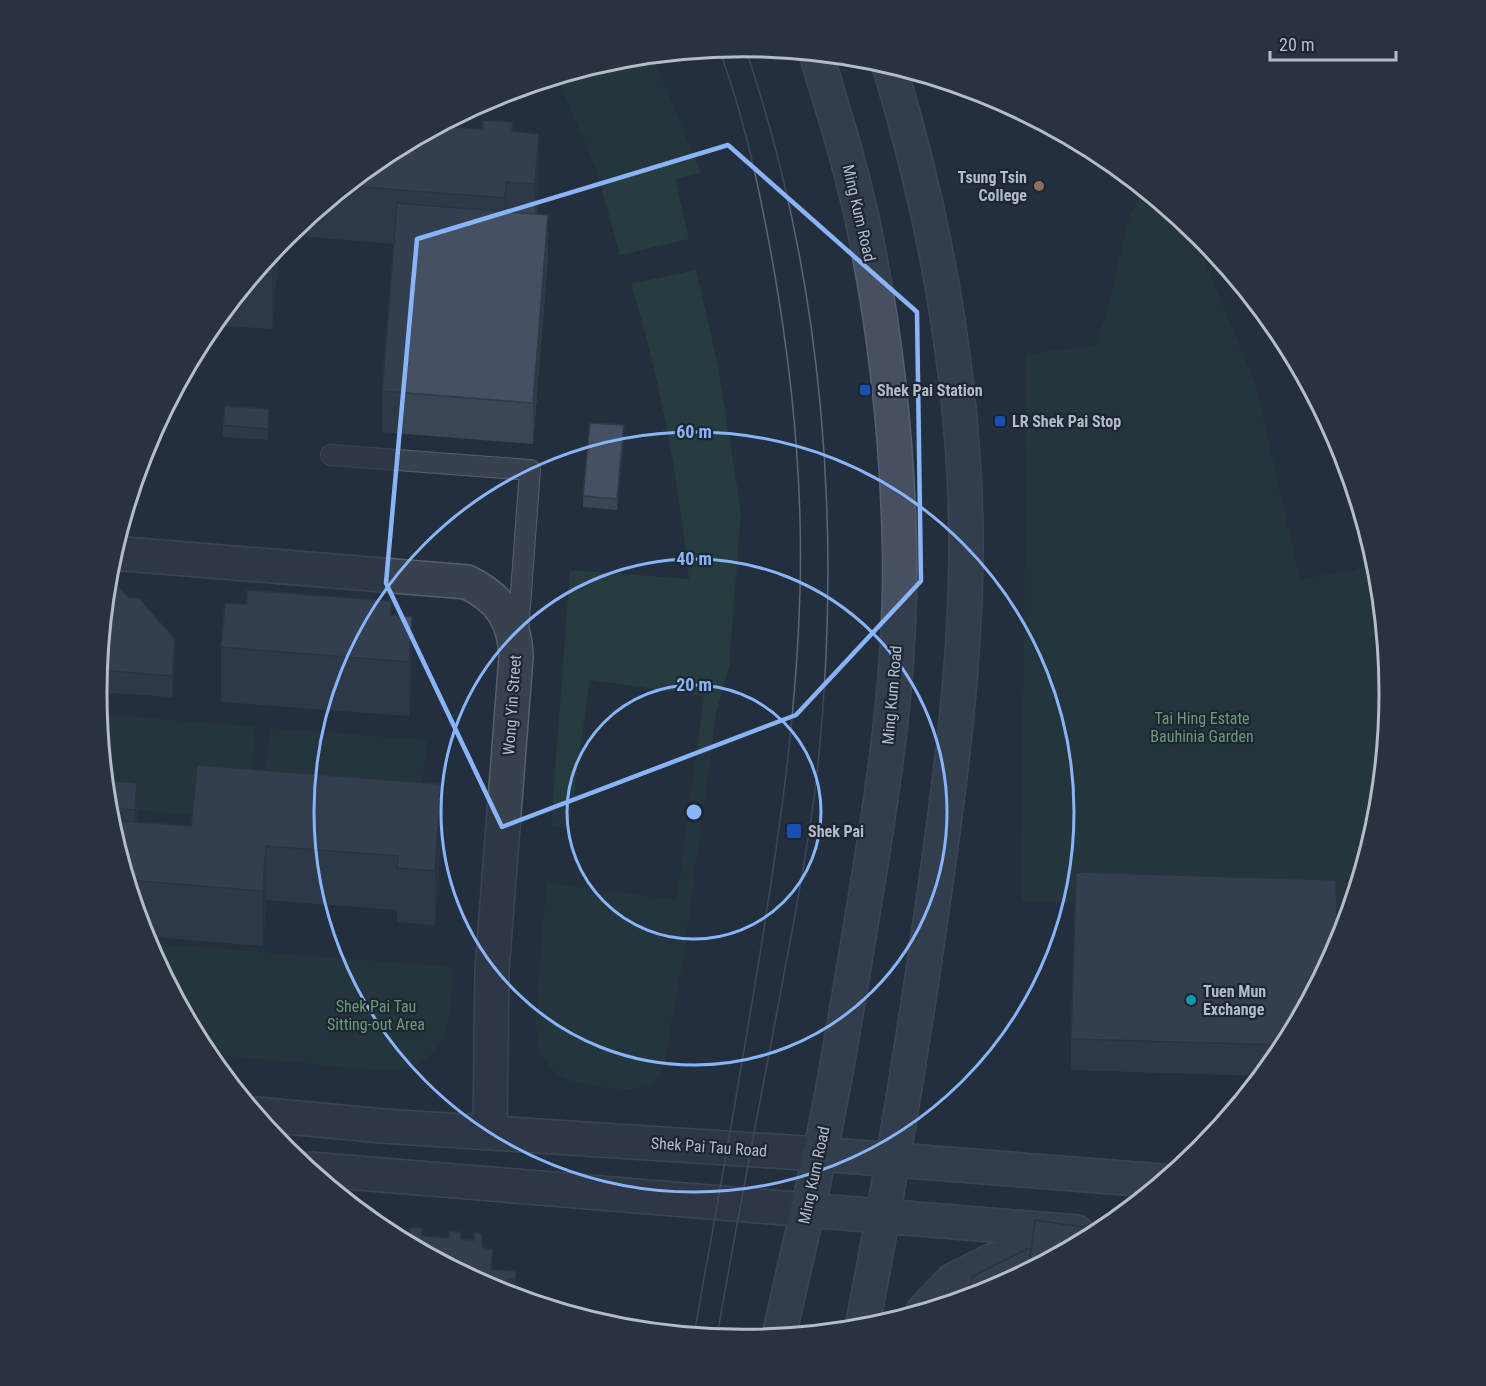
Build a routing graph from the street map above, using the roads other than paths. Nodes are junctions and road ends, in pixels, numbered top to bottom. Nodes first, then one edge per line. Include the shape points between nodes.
1 (818, 61) edge
2 (892, 75) edge
3 (331, 455) dead end
4 (123, 554) edge
5 (516, 657) junction
6 (268, 1115) edge
7 (490, 1132) junction
8 (819, 1155) junction
9 (893, 1159) junction
10 (323, 1170) edge
11 (1151, 1180) edge
12 (807, 1210) junction
13 (882, 1215) junction
14 (1078, 1233) edge
15 (1067, 1240) edge
16 (935, 1299) edge
17 (864, 1318) edge
18 (781, 1328) edge

1 - 8 main road, Ming Kum Road via 867,240 884,336 899,532 898,629 890,738
2 - 9 main road via 932,227 950,327 966,531 957,734 910,1068
3 - 5 lane via 530,470
4 - 5 street, Wong Yin Street via 466,582 499,603 510,619
5 - 7 street, Wong Yin Street via 492,970
6 - 7 street, Shek Pai Tau Road
7 - 8 street, Shek Pai Tau Road
8 - 9 main road, Shek Pai Tau Road
8 - 12 main road, Ming Kum Road
9 - 11 main road, Shek Pai Tau Road
9 - 13 main road
10 - 12 street
12 - 13 main road
12 - 18 main road, Ming Kum Road
13 - 14 main road
13 - 17 main road
15 - 16 main road via 991,1261 953,1280

